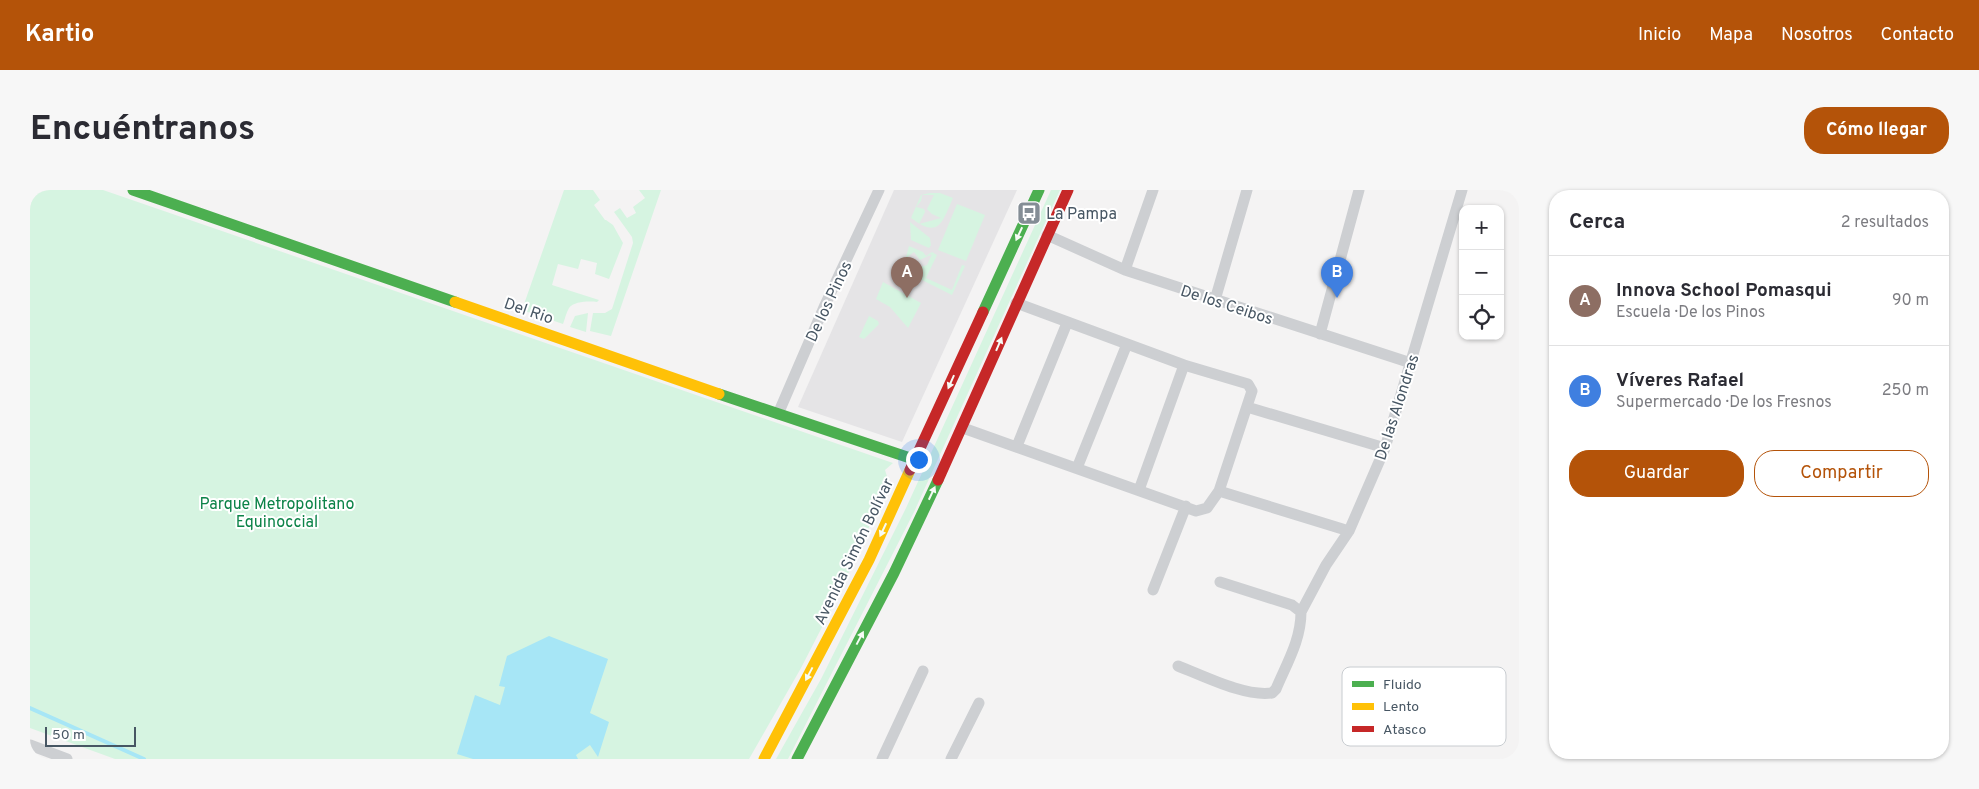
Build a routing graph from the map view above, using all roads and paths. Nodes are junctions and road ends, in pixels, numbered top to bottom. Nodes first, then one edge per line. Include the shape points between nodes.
1 (133, 190) edge
2 (879, 190) edge
3 (1039, 190) edge
4 (1068, 190) edge
5 (1153, 190) edge
6 (1247, 190) edge
7 (1359, 190) edge
8 (1462, 190) edge
9 (1047, 235) junction
10 (1125, 270) junction
11 (1214, 300) junction
12 (1016, 303) junction
13 (1067, 323) junction
14 (1320, 334) junction
15 (1127, 344) junction
16 (1412, 363) junction
17 (1184, 365) junction
18 (1247, 407) junction
19 (778, 414) junction
20 (963, 428) junction
21 (1017, 446) junction
22 (1385, 448) junction
23 (916, 460) junction
24 (1077, 468) junction
25 (1139, 490) junction
26 (1219, 491) junction
27 (1186, 506) junction
28 (1349, 530) junction
29 (1220, 582) dead end
30 (1153, 590) dead end
31 (1301, 612) junction
32 (1178, 666) dead end
33 (923, 671) dead end
34 (979, 703) dead end
35 (30, 745) edge
36 (66, 759) edge
37 (764, 759) edge
38 (797, 759) edge
39 (882, 759) edge
40 (951, 759) edge

1 - 19 main road, Del Rio
2 - 19 street, De los Pinos
3 -> 23 main road, Avenida Simón Bolívar
4 - 9 main road
5 - 10 street
6 - 11 street
7 - 14 street
8 - 16 street, De las Alondras
9 - 10 street, De los Ceibos
9 - 12 main road
10 - 11 street, De los Ceibos
11 - 14 street, De los Ceibos
12 - 13 street
20 -> 12 main road
13 - 15 street
13 - 21 street
14 - 16 street, De los Ceibos
15 - 17 street
15 - 24 street
16 - 22 street, De las Alondras
17 - 18 street via 1248,384 1252,392
17 - 25 street
18 - 22 street
18 - 26 street
19 - 23 main road, Del Rio
20 - 21 street
38 -> 20 main road via 894,573
21 - 24 street
22 - 28 street, De las Alondras
23 -> 37 main road, Avenida Simón Bolívar via 870,560
24 - 25 street
25 - 27 street
26 - 27 street via 1202,511
26 - 28 street
27 - 30 street
28 - 31 street, De las Alondras
29 - 31 street via 1292,605
31 - 32 street via 1296,644 1272,693 1257,693 1232,686
33 - 39 street
34 - 40 street
35 - 36 street

